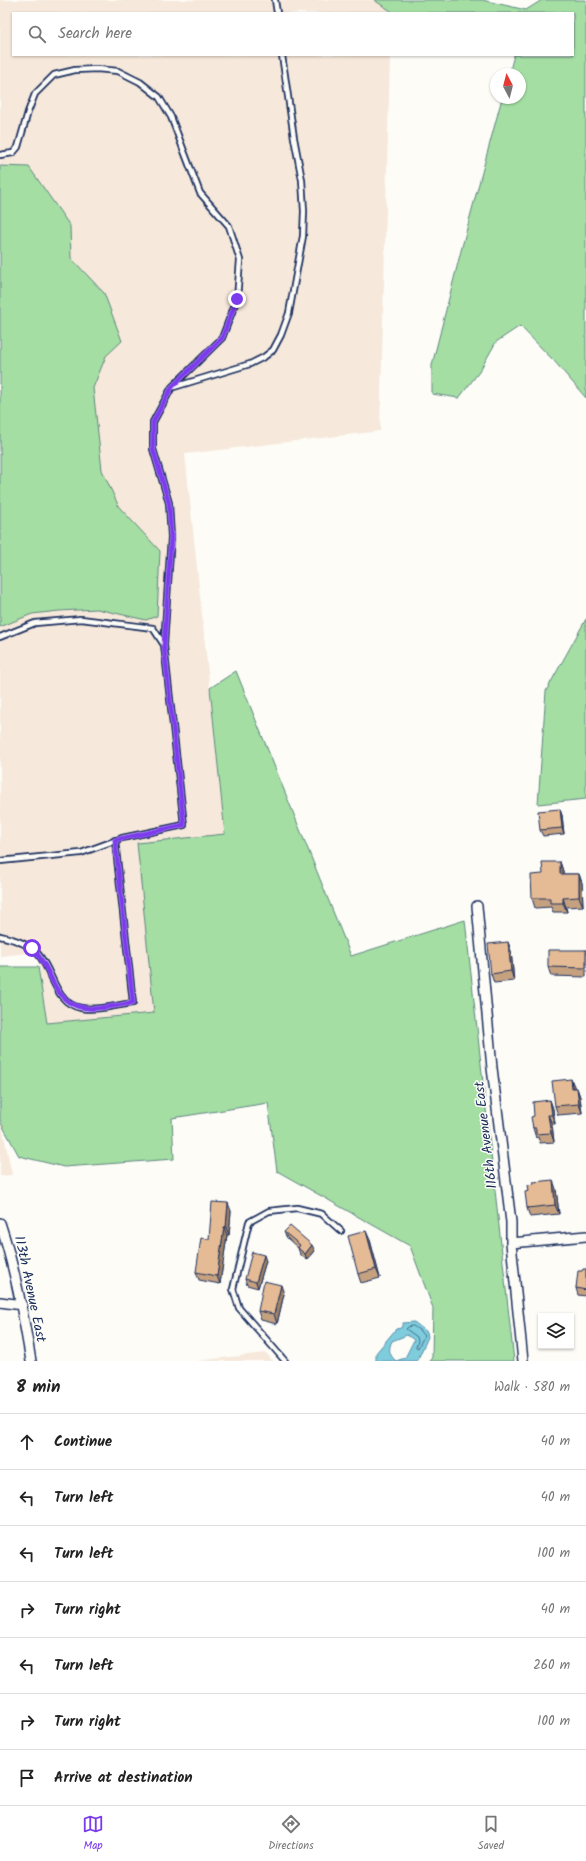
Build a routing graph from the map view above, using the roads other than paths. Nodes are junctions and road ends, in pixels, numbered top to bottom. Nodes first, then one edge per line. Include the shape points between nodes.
1 (275, 0) edge
2 (277, 12) edge
3 (282, 56) edge
4 (0, 155) edge
5 (172, 387) junction
6 (0, 637) edge
7 (164, 646) junction
8 (115, 840) junction
9 (0, 861) edge
10 (477, 906) dead end
11 (0, 936) edge
12 (0, 1223) edge
13 (341, 1231) dead end
14 (586, 1236) edge
15 (511, 1243) junction
16 (0, 1302) edge
17 (22, 1305) junction
18 (31, 1361) edge
19 (285, 1361) edge
20 (523, 1361) edge

1 - 2 lane
3 - 5 lane via 302,180 304,236 281,335 273,350 250,364
4 - 5 lane via 13,153 18,147 35,94 54,76 75,70 97,68 118,72 140,82 159,97 171,117 200,193 229,226 240,260 237,299 222,338
5 - 7 lane via 153,422 153,449 169,503 171,537
6 - 7 lane via 35,623 81,619 153,628
7 - 8 lane via 184,825
8 - 9 lane via 81,853
8 - 11 lane via 133,1003 91,1008 72,1005 60,994 40,956 32,948 14,939
10 - 15 street, 116th Avenue East via 492,1068 511,1222
12 - 17 street, 113th Avenue East
13 - 19 lane via 322,1214 298,1208 269,1211 249,1222 233,1290 239,1308
14 - 15 street
15 - 20 street, 116th Avenue East
16 - 17 street
17 - 18 street, 113th Avenue East

